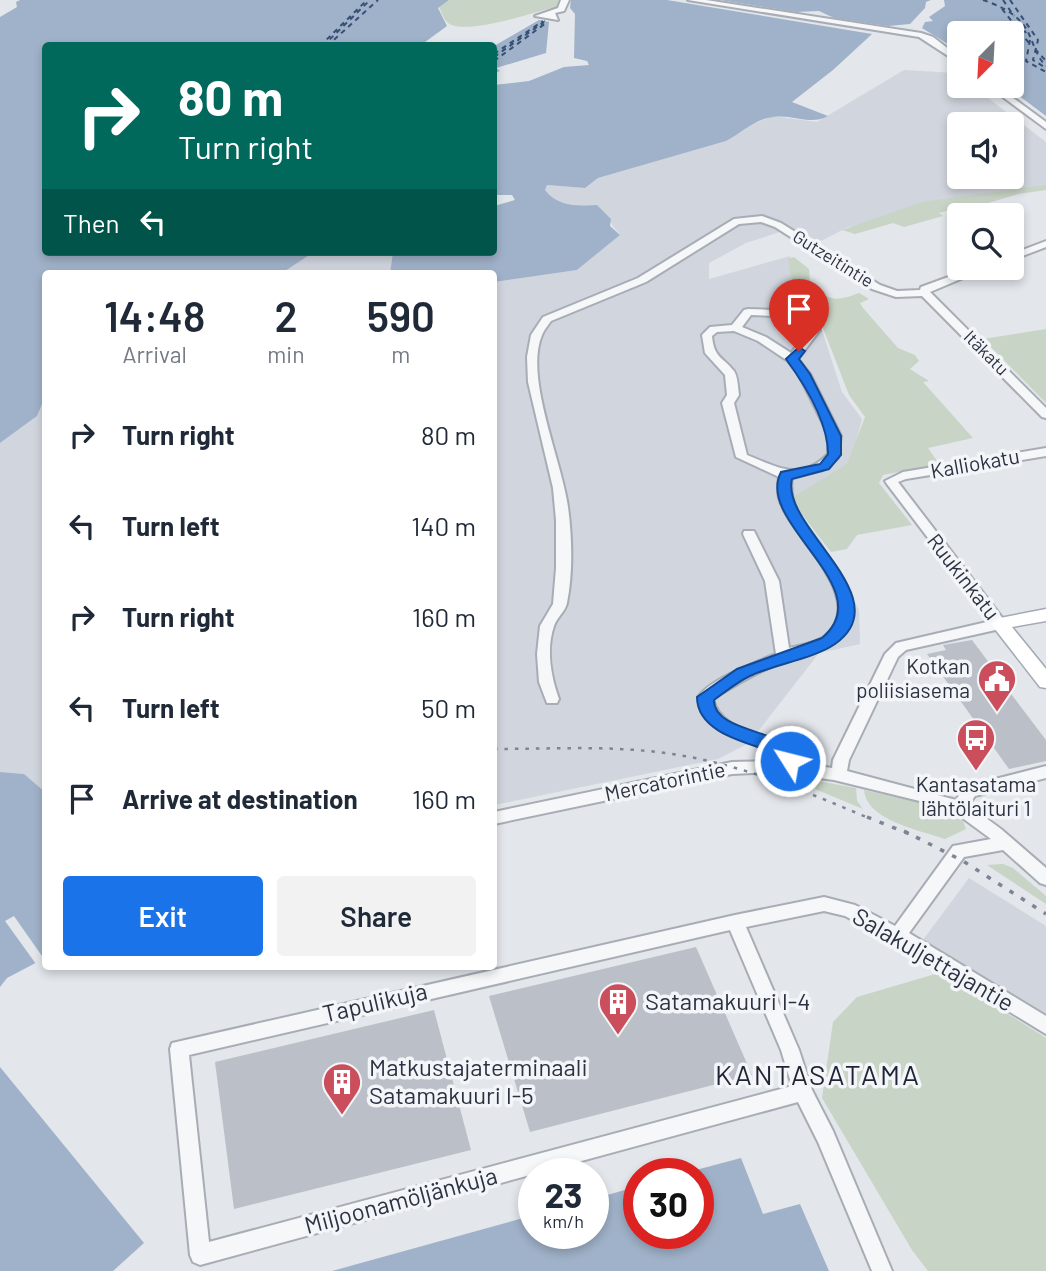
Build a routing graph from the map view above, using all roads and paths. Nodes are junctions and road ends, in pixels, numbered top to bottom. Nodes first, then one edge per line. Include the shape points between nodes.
1 (565, 0) edge
2 (692, 0) edge
3 (551, 13) dead end
4 (947, 52) edge
5 (1008, 98) edge
6 (1046, 126) edge
7 (1046, 244) edge
8 (1024, 252) edge
9 (947, 280) edge
10 (925, 293) junction
11 (735, 328) junction
12 (792, 359) junction
13 (1046, 415) edge
14 (1046, 452) edge
15 (786, 475) junction
16 (903, 476) joint
17 (749, 534) dead end
18 (1046, 615) edge
19 (1000, 624) junction
20 (783, 656) junction
21 (1046, 682) edge
22 (552, 699) dead end
23 (790, 768) junction
24 (1046, 772) edge
25 (839, 776) junction
26 (963, 810) junction
27 (497, 817) edge
28 (1004, 843) junction
29 (1046, 878) edge
30 (735, 922) junction
31 (898, 935) junction
32 (1046, 1026) edge
33 (179, 1049) joint
34 (803, 1092) junction
35 (882, 1271) edge

1 - 3 street via 561,9
2 - 4 street via 921,35
5 - 6 street
7 - 8 street
9 - 10 street, Gutzeitintie via 930,286
10 - 13 street, Itäkatu
10 - 22 street, Gutzeitintie via 896,294 876,287 778,225 762,219 737,220 642,280 547,319 537,328 532,354 535,390 562,506 560,605 547,626 544,666 544,682
11 - 12 street
11 - 12 street via 748,312 802,314 811,319 814,330
11 - 15 street via 714,329 707,335 707,349 730,374 733,395 728,403 742,457
12 - 15 street via 835,436 834,455 824,467
14 - 16 street, Kalliokatu
15 - 20 street via 786,503 834,573 846,614 840,631 828,641
16 - 19 street, Ruukinkatu via 891,481 892,486
17 - 20 street via 772,581
18 - 19 main road
19 - 21 main road, Ruukinkatu
19 - 25 street via 901,646 892,654 841,760
20 - 23 street via 742,673 705,697 705,708 712,719 785,749 791,755
23 - 25 street, Mercatorintie
23 - 27 street, Mercatorintie via 732,768
24 - 26 street via 970,791
25 - 26 street, Mercatorintie via 933,798
26 - 28 street, Mercatorintie
28 - 29 street
28 - 31 street via 959,851
30 - 31 street, Salakuljettajantie via 824,904 849,910
30 - 33 street, Tapulikuja
30 - 34 street via 790,1050
31 - 32 street, Salakuljettajantie
33 - 34 street, Miljoonamöljänkuja via 200,1255
34 - 35 street

